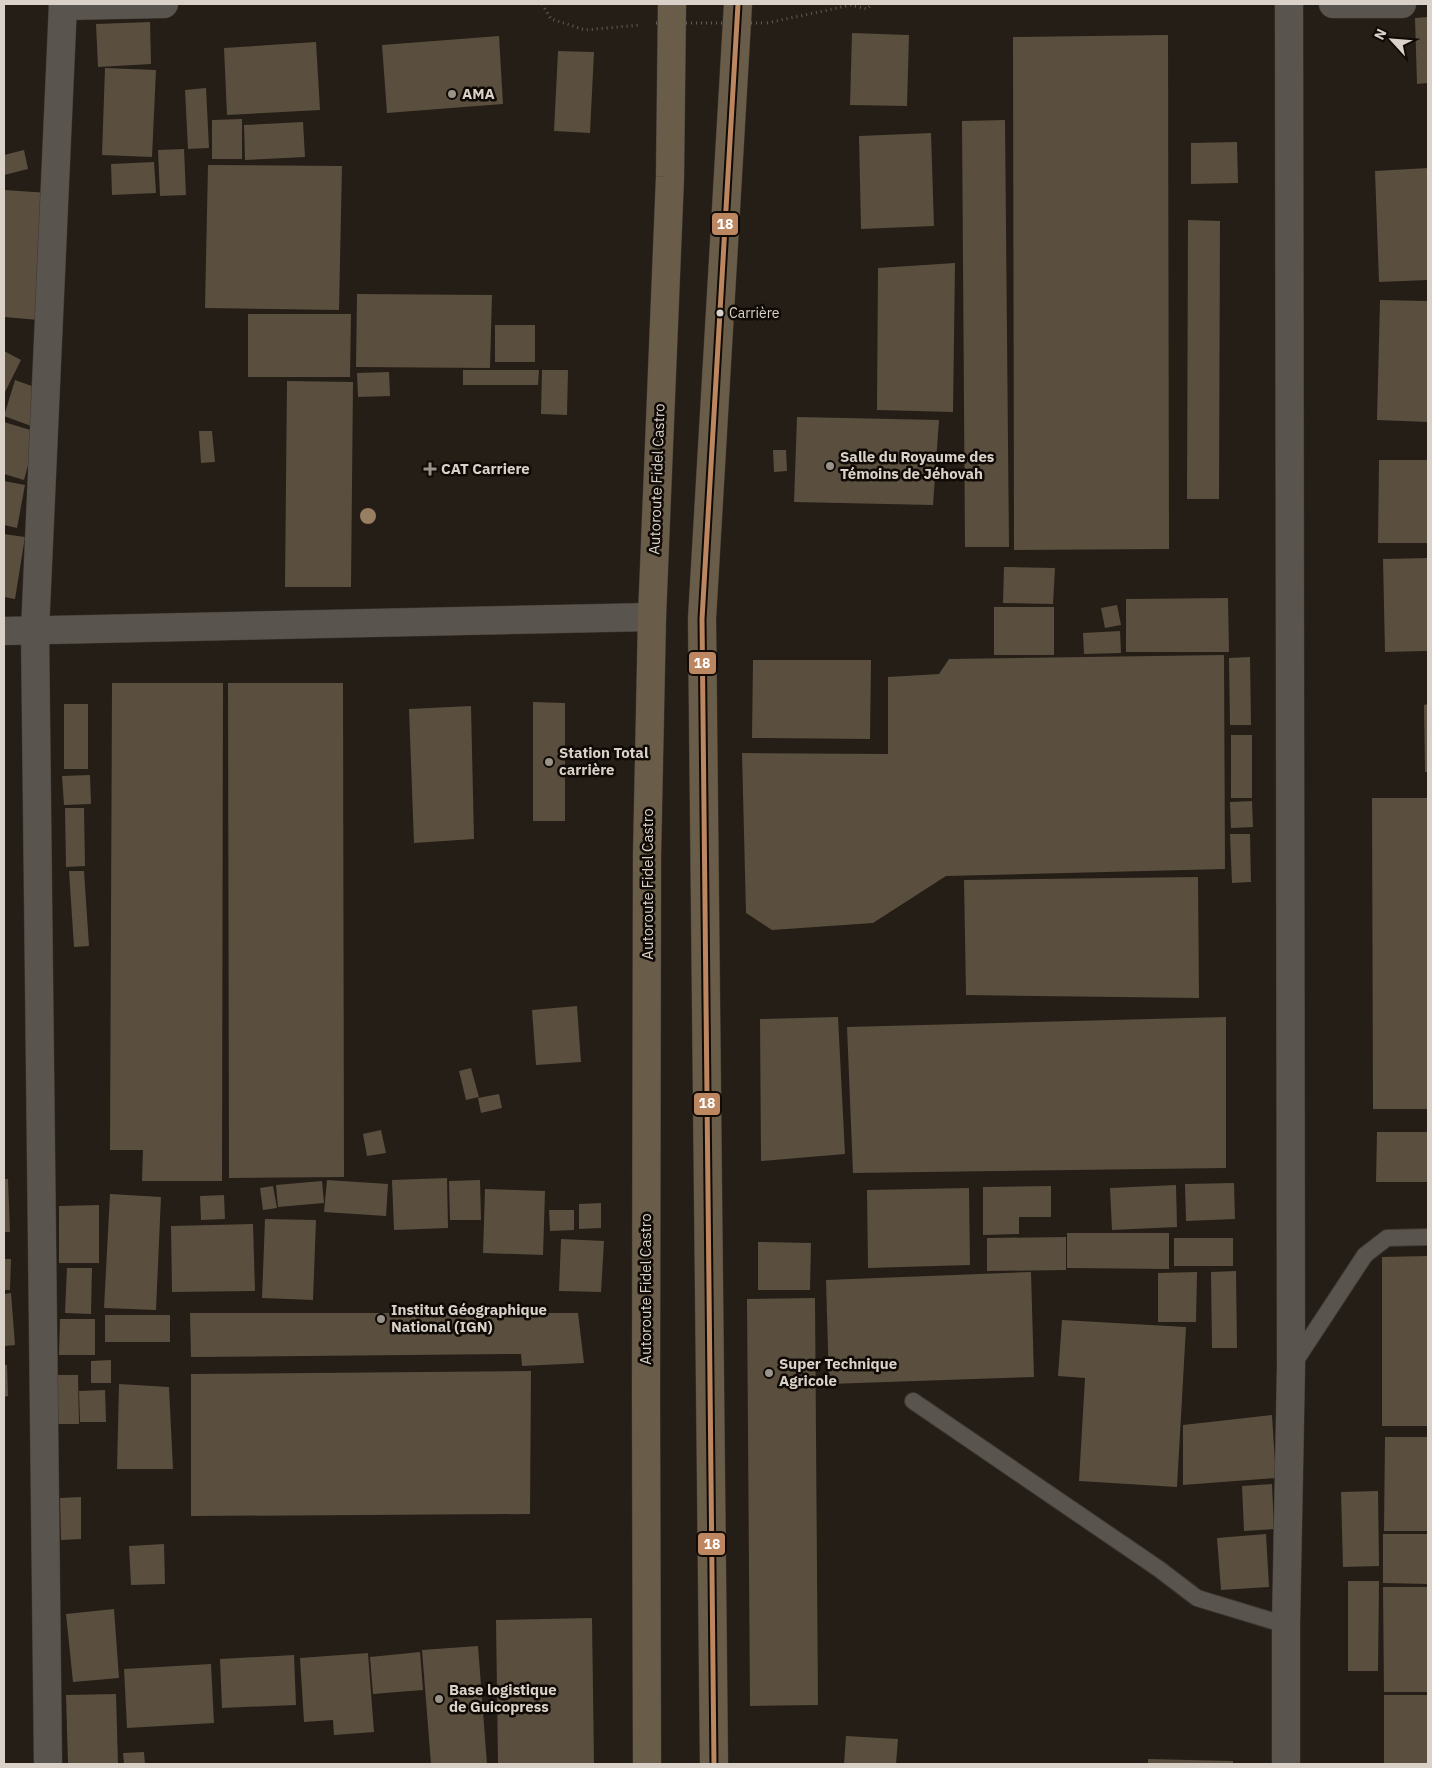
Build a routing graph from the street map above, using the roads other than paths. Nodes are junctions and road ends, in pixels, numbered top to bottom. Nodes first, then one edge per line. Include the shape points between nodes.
1 (164, 4) edge
2 (738, 4) edge
3 (1288, 4) edge
4 (1333, 4) edge
5 (1360, 4) edge
6 (1402, 4) edge
7 (63, 5) edge
8 (664, 13) edge
9 (652, 617) junction
10 (4, 631) edge
11 (35, 631) junction
12 (1428, 1238) edge
13 (1291, 1367) junction
14 (913, 1400) dead end
15 (1286, 1625) junction
16 (48, 1764) edge
17 (648, 1764) edge
18 (714, 1764) edge
19 (1286, 1764) edge

1 - 7 street
2 - 18 highway via 702,619
3 - 13 street
4 - 5 street
5 - 6 street
7 - 11 street
8 - 9 highway, Autoroute Fidel Castro via 670,177
9 - 11 street
9 - 17 highway, Autoroute Fidel Castro via 647,856
10 - 11 street
11 - 16 street
12 - 13 lane via 1387,1238 1364,1255
13 - 15 street
14 - 15 lane via 1197,1598
15 - 19 street

